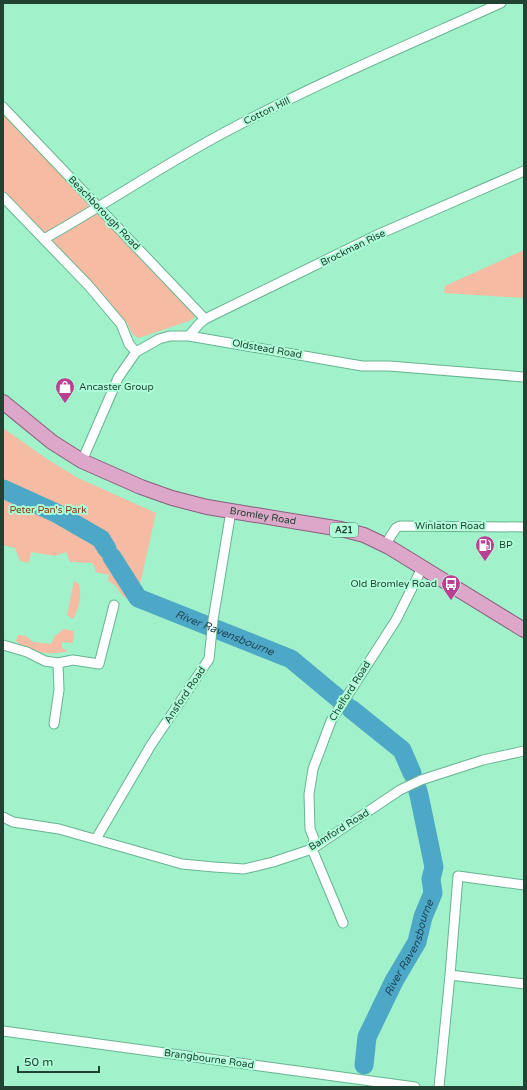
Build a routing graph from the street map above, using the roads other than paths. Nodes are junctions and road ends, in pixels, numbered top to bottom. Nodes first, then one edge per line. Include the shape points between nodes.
1 (501, 3) edge
2 (3, 106) edge
3 (524, 171) edge
4 (3, 197) edge
5 (98, 207) junction
6 (44, 239) junction
7 (205, 319) junction
8 (189, 336) junction
9 (136, 352) junction
10 (524, 377) edge
11 (3, 402) edge
12 (82, 461) junction
13 (231, 511) junction
14 (524, 527) edge
15 (385, 545) junction
16 (422, 568) junction
17 (114, 605) dead end
18 (524, 630) edge
19 (3, 645) edge
20 (58, 663) junction
21 (54, 724) dead end
22 (524, 751) edge
23 (3, 817) edge
24 (96, 839) junction
25 (312, 849) junction
26 (524, 885) edge
27 (343, 923) dead end
28 (450, 975) junction
29 (524, 984) edge
30 (3, 1031) edge
31 (415, 1087) edge
32 (439, 1087) edge

1 - 5 street, Cotton Hill via 259,114 164,166
2 - 5 street, Beachborough Road
3 - 7 street, Brockman Rise via 377,235
4 - 6 street
5 - 6 street, Cotton Hill
5 - 7 street, Beachborough Road
6 - 9 street via 121,324
7 - 8 street, Brockman Rise
8 - 9 street, Oldstead Road via 165,337
8 - 10 street, Oldstead Road via 362,366
9 - 12 street, Oldstead Road via 118,378
11 - 12 main road, Bromley Road / A21 via 52,442
12 - 13 main road, Bromley Road / A21 via 172,498
13 - 15 main road, Bromley Road / A21 via 341,529 364,535
13 - 24 street, Ansford Road via 209,659 152,745
14 - 15 street, Winlaton Road via 400,526
15 - 16 main road, Bromley Road / A21
16 - 18 main road, Bromley Road / A21
16 - 25 street, Chelford Road via 396,620 331,721 313,769 309,794 310,829 314,839
17 - 20 street via 99,664 73,660
19 - 20 street via 28,652 44,661
20 - 21 street via 59,690
22 - 25 street, Bamford Road via 483,760 420,780 400,790
23 - 24 street, Bamford Road via 13,822 59,829
24 - 25 street, Bamford Road via 182,864 214,867 244,868 273,862
25 - 27 street, Chelford Road
26 - 28 street via 458,876
28 - 29 street
28 - 32 street
30 - 31 street, Brangbourne Road

